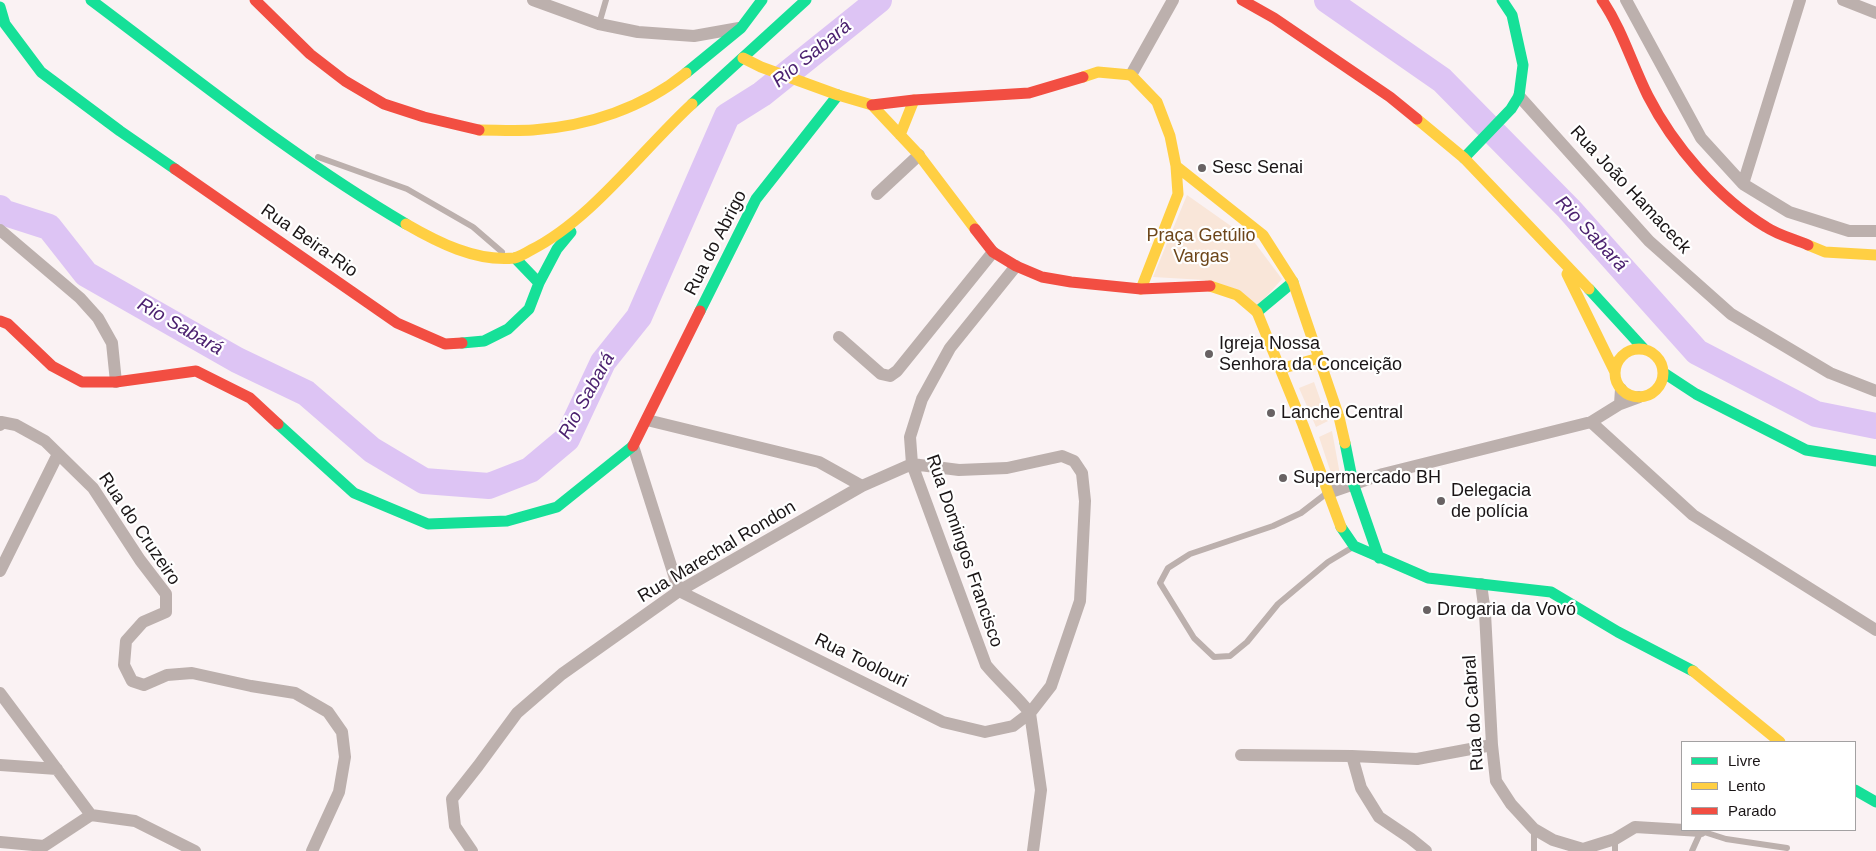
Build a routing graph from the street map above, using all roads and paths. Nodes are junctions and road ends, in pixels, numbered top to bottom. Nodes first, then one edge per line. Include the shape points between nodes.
1 (91, 0) edge
2 (255, 0) edge
3 (533, 0) edge
4 (606, 0) edge
5 (762, 0) edge
6 (806, 0) edge
7 (1173, 0) edge
8 (1242, 0) edge
9 (1502, 0) edge
10 (1602, 0) edge
11 (1626, 0) edge
12 (1800, 0) edge
13 (1843, 0) edge
14 (0, 7) edge
15 (1876, 13) edge
16 (598, 24) junction
17 (741, 28) junction
18 (743, 58) junction
19 (1131, 75) junction
20 (838, 95) junction
21 (1520, 96) junction
22 (914, 100) junction
23 (872, 105) junction
24 (900, 135) junction
25 (288, 147) junction
26 (919, 155) junction
27 (1464, 158) junction
28 (1176, 166) junction
29 (1743, 184) junction
30 (877, 194) dead end
31 (596, 201) junction
32 (0, 230) edge
33 (1876, 231) edge
34 (993, 252) junction
35 (1558, 254) junction
36 (1876, 255) edge
37 (511, 258) junction
38 (1016, 266) junction
39 (1293, 282) junction
40 (539, 283) junction
41 (1141, 289) junction
42 (1257, 312) junction
43 (0, 321) edge
44 (839, 337) dead end
45 (1643, 348) junction
46 (1319, 358) junction
47 (1280, 368) junction
48 (1615, 372) junction
49 (1664, 373) junction
50 (116, 382) junction
51 (1621, 389) junction
52 (1656, 390) junction
53 (1876, 391) edge
54 (1696, 394) junction
55 (1639, 397) junction
56 (1620, 404) junction
57 (647, 420) junction
58 (1591, 422) junction
59 (1, 423) edge
60 (633, 446) junction
61 (58, 454) junction
62 (1876, 462) edge
63 (912, 464) junction
64 (1353, 483) junction
65 (862, 486) junction
66 (1328, 493) junction
67 (1354, 546) junction
68 (1379, 558) junction
69 (0, 571) edge
70 (1480, 584) junction
71 (679, 591) junction
72 (1876, 630) edge
73 (0, 693) edge
74 (1030, 713) junction
75 (1779, 741) edge
76 (1492, 745) junction
77 (1242, 755) dead end
78 (1352, 756) junction
79 (0, 765) edge
80 (57, 769) junction
81 (1856, 791) edge
82 (1876, 802) edge
83 (91, 816) junction
84 (1534, 829) junction
85 (1681, 830) edge
86 (1702, 831) joint
87 (0, 842) edge
88 (1615, 845) edge
89 (1787, 848) dead end
90 (195, 851) edge
91 (312, 851) edge
92 (472, 851) edge
93 (1033, 851) edge
94 (1426, 851) edge
95 (1534, 851) edge
96 (1692, 851) edge

1 - 25 main road
2 - 17 main road via 310,54 345,81 384,104 424,118 477,130 533,130 584,122 633,106 674,83
3 - 16 street
4 - 16 lane
5 - 17 main road
6 - 18 main road
7 - 19 street
8 - 27 main road via 1390,97
9 - 21 main road via 1512,15 1523,66
10 - 36 main road via 1648,96 1676,143 1731,203 1767,228 1824,252
11 - 29 street via 1701,138
12 - 29 street
13 - 15 street
14 - 40 main road, Rua Beira-Rio via 5,24 41,72 120,131 397,323 445,344 484,341 508,329 528,309
16 - 17 street via 638,32 694,36
18 - 20 main road
18 - 31 main road via 684,111
19 - 22 main road via 1098,72 1029,93
19 - 28 main road via 1157,102 1170,136
20 - 23 main road
20 - 57 main road, Rua do Abrigo via 756,199
21 - 27 main road
21 - 53 street, Rua João Hamaceck via 1649,241 1731,314 1830,373
22 - 23 main road
22 - 24 main road
23 - 24 main road
24 - 26 main road
25 - 37 lane via 406,189 473,227
25 - 37 main road via 430,238 476,256
26 - 30 street
26 - 34 main road
27 - 35 main road
28 - 39 main road via 1263,235
28 - 41 main road via 1178,194
29 - 33 street via 1789,212 1849,231
31 - 37 main road via 548,241
31 - 40 main road, Rua Beira-Rio via 557,249
32 - 50 street via 80,298 98,318 112,343
34 - 38 main road
34 - 44 street via 890,376 881,374
35 - 45 main road
35 - 48 main road
37 - 40 main road
38 - 41 main road via 1071,282
38 - 63 street, Rua Domingos Francisco via 950,348 922,398 910,437
39 - 42 main road
39 - 46 main road
41 - 42 main road via 1207,285 1236,295
42 - 47 main road
43 - 50 main road via 8,324 52,366 82,382
45 - 48 main road via 1635,348 1620,356
45 - 49 main road via 1657,356
46 - 47 main road
46 - 64 main road via 1339,417
47 - 66 main road
48 - 51 main road
49 - 52 main road
49 - 54 main road
50 - 60 main road via 196,371 250,398 354,493 428,524 507,521 557,507
51 - 55 main road
51 - 56 street
52 - 54 main road
52 - 55 main road
54 - 62 main road via 1806,450
55 - 56 street
56 - 58 street
57 - 60 main road, Rua do Abrigo
57 - 65 street via 819,462
58 - 64 street
58 - 72 street via 1693,515
59 - 61 street, Rua do Cruzeiro via 30,431
60 - 71 street
61 - 69 street
61 - 91 street, Rua do Cruzeiro via 93,488 166,594 166,612 143,622 126,642 124,665 132,681 144,686 167,675 192,673 295,693 328,712 342,732 345,757 339,792
63 - 65 street, Rua Marechal Rondon
63 - 74 street, Rua Domingos Francisco via 986,665
63 - 74 street, Rua Toolouri via 959,470 1007,468 1062,456 1074,462 1082,473 1085,501 1080,601 1051,686
64 - 66 street
64 - 68 main road
65 - 71 street, Rua Marechal Rondon
66 - 67 main road via 1342,528
66 - 67 lane via 1301,513 1273,526 1190,554 1168,568 1160,583 1194,638 1214,656 1230,656 1247,642 1278,604 1328,562
67 - 68 main road
68 - 70 main road via 1428,578
70 - 75 main road via 1552,592 1618,632 1689,668
70 - 76 street, Rua do Cabral via 1485,613
71 - 74 street, Rua Toolouri via 943,722 985,732 1013,726
71 - 92 street, Rua Marechal Rondon via 562,674 517,713 452,799 455,826
73 - 80 street
74 - 93 street via 1041,790
76 - 78 street via 1417,759
76 - 84 street, Rua do Cabral via 1496,780 1511,804
77 - 78 street
78 - 94 street via 1361,788 1379,817
79 - 80 street
80 - 83 street
81 - 82 main road
83 - 87 street via 44,846
83 - 90 street via 135,821
84 - 88 street, Rua do Cabral via 1553,840 1583,849
84 - 95 lane
85 - 88 street, Rua do Cabral via 1635,827
86 - 89 lane, Rua do Cabral via 1726,839
86 - 96 lane

